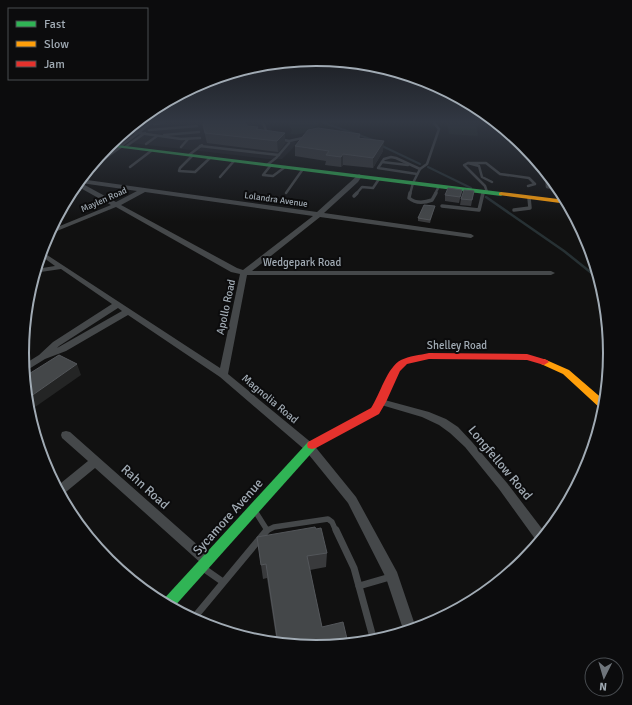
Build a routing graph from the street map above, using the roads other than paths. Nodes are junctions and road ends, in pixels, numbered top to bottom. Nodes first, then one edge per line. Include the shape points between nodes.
1 (141, 156) edge
2 (191, 156) joint
3 (278, 156) edge
4 (430, 156) edge
5 (210, 158) junction
6 (234, 161) junction
7 (382, 162) junction
8 (468, 163) junction
9 (269, 165) junction
10 (411, 166) junction
11 (130, 167) dead end
12 (303, 169) junction
13 (420, 169) junction
14 (418, 174) junction
15 (359, 176) junction
16 (220, 177) dead end
17 (379, 179) junction
18 (546, 181) edge
19 (492, 182) dead end
20 (84, 183) edge
21 (413, 183) junction
22 (83, 185) edge
23 (439, 186) junction
24 (528, 186) dead end
25 (552, 188) edge
26 (144, 190) junction
27 (485, 192) junction
28 (286, 193) dead end
29 (354, 196) dead end
30 (529, 198) junction
31 (560, 201) edge
32 (116, 205) junction
33 (442, 206) dead end
34 (514, 210) dead end
35 (318, 214) junction
36 (58, 229) edge
37 (471, 236) dead end
38 (45, 256) edge
39 (62, 267) junction
40 (41, 271) edge
41 (244, 273) junction
42 (551, 273) dead end
43 (117, 305) junction
44 (127, 312) junction
45 (82, 328) junction
46 (91, 333) junction
47 (42, 358) junction
48 (30, 366) edge
49 (223, 376) junction
50 (599, 400) edge
51 (382, 402) junction
52 (66, 435) dead end
53 (309, 447) junction
54 (96, 461) junction
55 (63, 488) edge
56 (254, 508) junction
57 (267, 530) junction
58 (538, 534) edge
59 (203, 563) junction
60 (392, 576) junction
61 (223, 582) junction
62 (359, 586) junction
63 (171, 600) edge
64 (197, 614) edge
65 (408, 624) edge
66 (372, 634) edge

1 - 11 lane
2 - 5 main road
2 - 5 lane via 179,171 194,172
3 - 9 lane
4 - 13 lane via 427,164
5 - 6 main road
6 - 9 main road
6 - 16 lane
7 - 10 lane
7 - 10 lane via 393,157
7 - 14 lane via 379,169
8 - 19 lane via 479,166 482,177
8 - 24 lane via 490,164 500,174 530,178 535,184
8 - 27 lane via 464,165 485,186
9 - 12 main road
10 - 13 lane
12 - 15 main road
12 - 28 lane
13 - 14 lane
14 - 21 lane
15 - 17 main road
15 - 35 street, Apollo Road
17 - 21 main road
17 - 29 lane via 373,188 362,187
18 - 25 lane via 547,186
20 - 26 street, Lolandra Avenue
21 - 23 main road
21 - 23 lane via 409,198 412,201 426,203 432,200
22 - 32 street, Wedgepark Road
23 - 27 main road
26 - 32 street, Maylen Road
26 - 35 street, Lolandra Avenue
27 - 30 main road
27 - 33 lane via 479,210
30 - 31 main road
30 - 34 lane via 530,208
32 - 36 street, Maylen Road
32 - 41 street, Wedgepark Road via 234,270
35 - 37 street, Lolandra Avenue
35 - 41 street, Apollo Road
38 - 39 street, Magnolia Road
39 - 40 street
39 - 43 street, Magnolia Road
41 - 42 street, Wedgepark Road
41 - 49 street, Apollo Road
43 - 44 street, Magnolia Road
43 - 45 street
44 - 46 street
44 - 49 street, Magnolia Road
45 - 46 street
45 - 47 street via 56,344
46 - 47 street
47 - 48 street
49 - 53 street, Magnolia Road
50 - 51 main road, Shelley Road via 566,372 551,364 527,357 429,356 404,362 396,369
51 - 53 main road, Shelley Road via 375,411 364,418
51 - 58 street, Longfellow Road via 425,415 451,428 486,465
52 - 54 street, Rahn Road
53 - 56 main road, Sycamore Avenue
53 - 60 street, Magnolia Road via 352,500
54 - 55 street
54 - 59 street, Rahn Road
56 - 57 lane
56 - 59 main road, Sycamore Avenue
57 - 61 lane
57 - 62 lane via 328,519 332,522 354,568
59 - 61 lane
59 - 63 main road, Sycamore Avenue
60 - 62 lane
60 - 65 street, Magnolia Road
61 - 64 lane
62 - 66 lane

